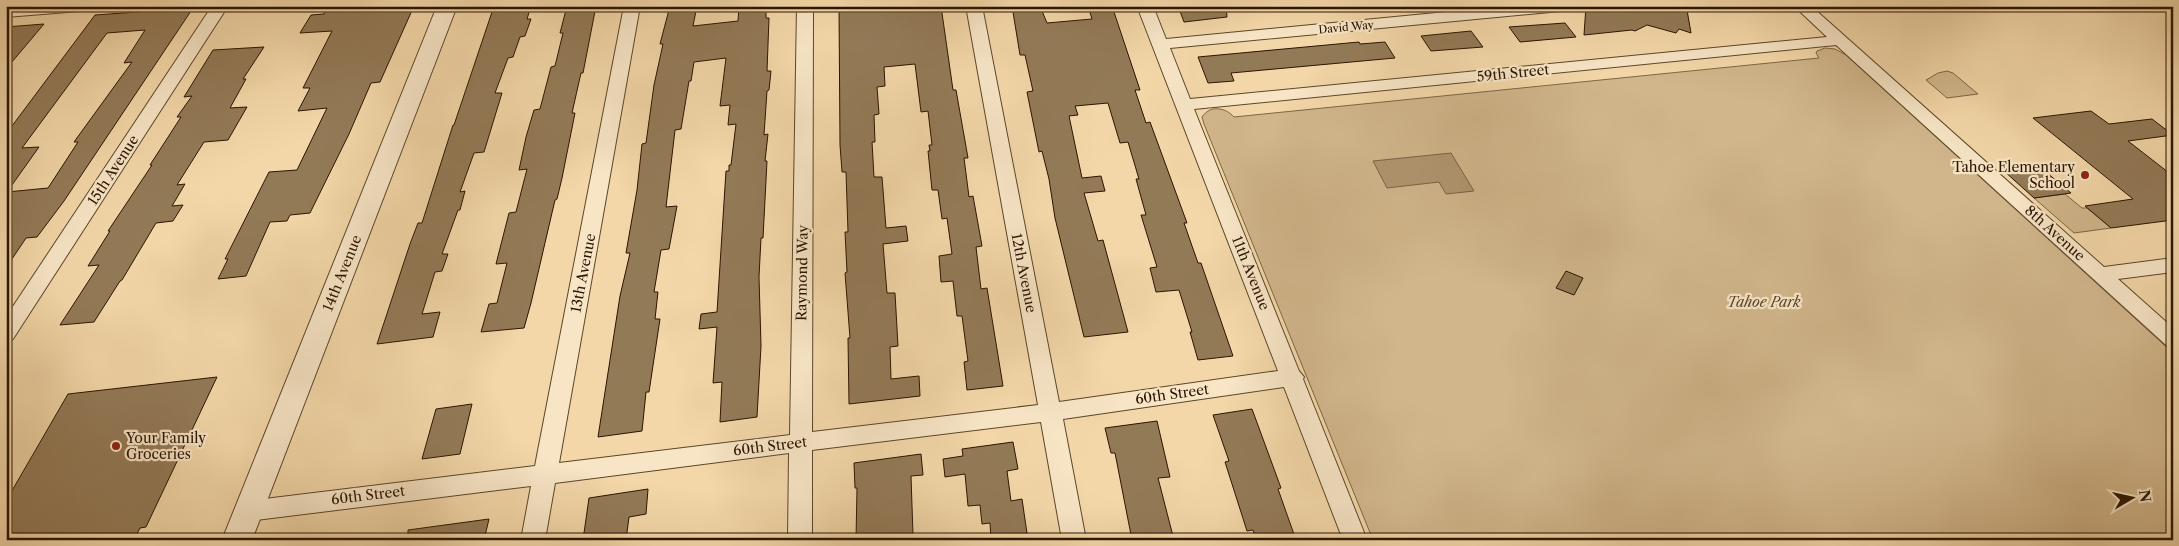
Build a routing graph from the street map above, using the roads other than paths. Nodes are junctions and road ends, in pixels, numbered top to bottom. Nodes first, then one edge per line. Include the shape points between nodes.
1 (80, 6) edge
2 (220, 6) edge
3 (447, 6) edge
4 (632, 6) edge
5 (805, 6) edge
6 (974, 6) edge
7 (1145, 6) edge
8 (1561, 6) edge
9 (1802, 6) edge
10 (6, 12) edge
11 (1841, 40) junction
12 (1160, 44) junction
13 (1185, 105) junction
14 (2173, 264) edge
15 (2100, 274) junction
16 (6, 334) edge
17 (2173, 340) edge
18 (1292, 377) junction
19 (1050, 412) junction
20 (801, 442) junction
21 (546, 473) junction
22 (248, 511) junction
23 (237, 540) edge
24 (533, 540) edge
25 (800, 540) edge
26 (1074, 540) edge
27 (1355, 540) edge

1 - 10 street
2 - 16 street, 15th Avenue
3 - 22 street, 14th Avenue
4 - 21 street, 13th Avenue
5 - 20 street, Raymond Way
6 - 19 street, 12th Avenue
7 - 12 street, 11th Avenue
8 - 12 street, David Way
9 - 11 street, 8th Avenue
11 - 13 street, 59th Street
11 - 15 street, 8th Avenue
12 - 13 street, 11th Avenue
13 - 18 street, 11th Avenue
14 - 15 street
15 - 17 street, 8th Avenue
18 - 19 street, 60th Street
18 - 27 street, 11th Avenue
19 - 20 street, 60th Street
19 - 26 street, 12th Avenue
20 - 21 street, 60th Street
20 - 25 street, Raymond Way
21 - 22 street, 60th Street
21 - 24 street, 13th Avenue
22 - 23 street, 14th Avenue

